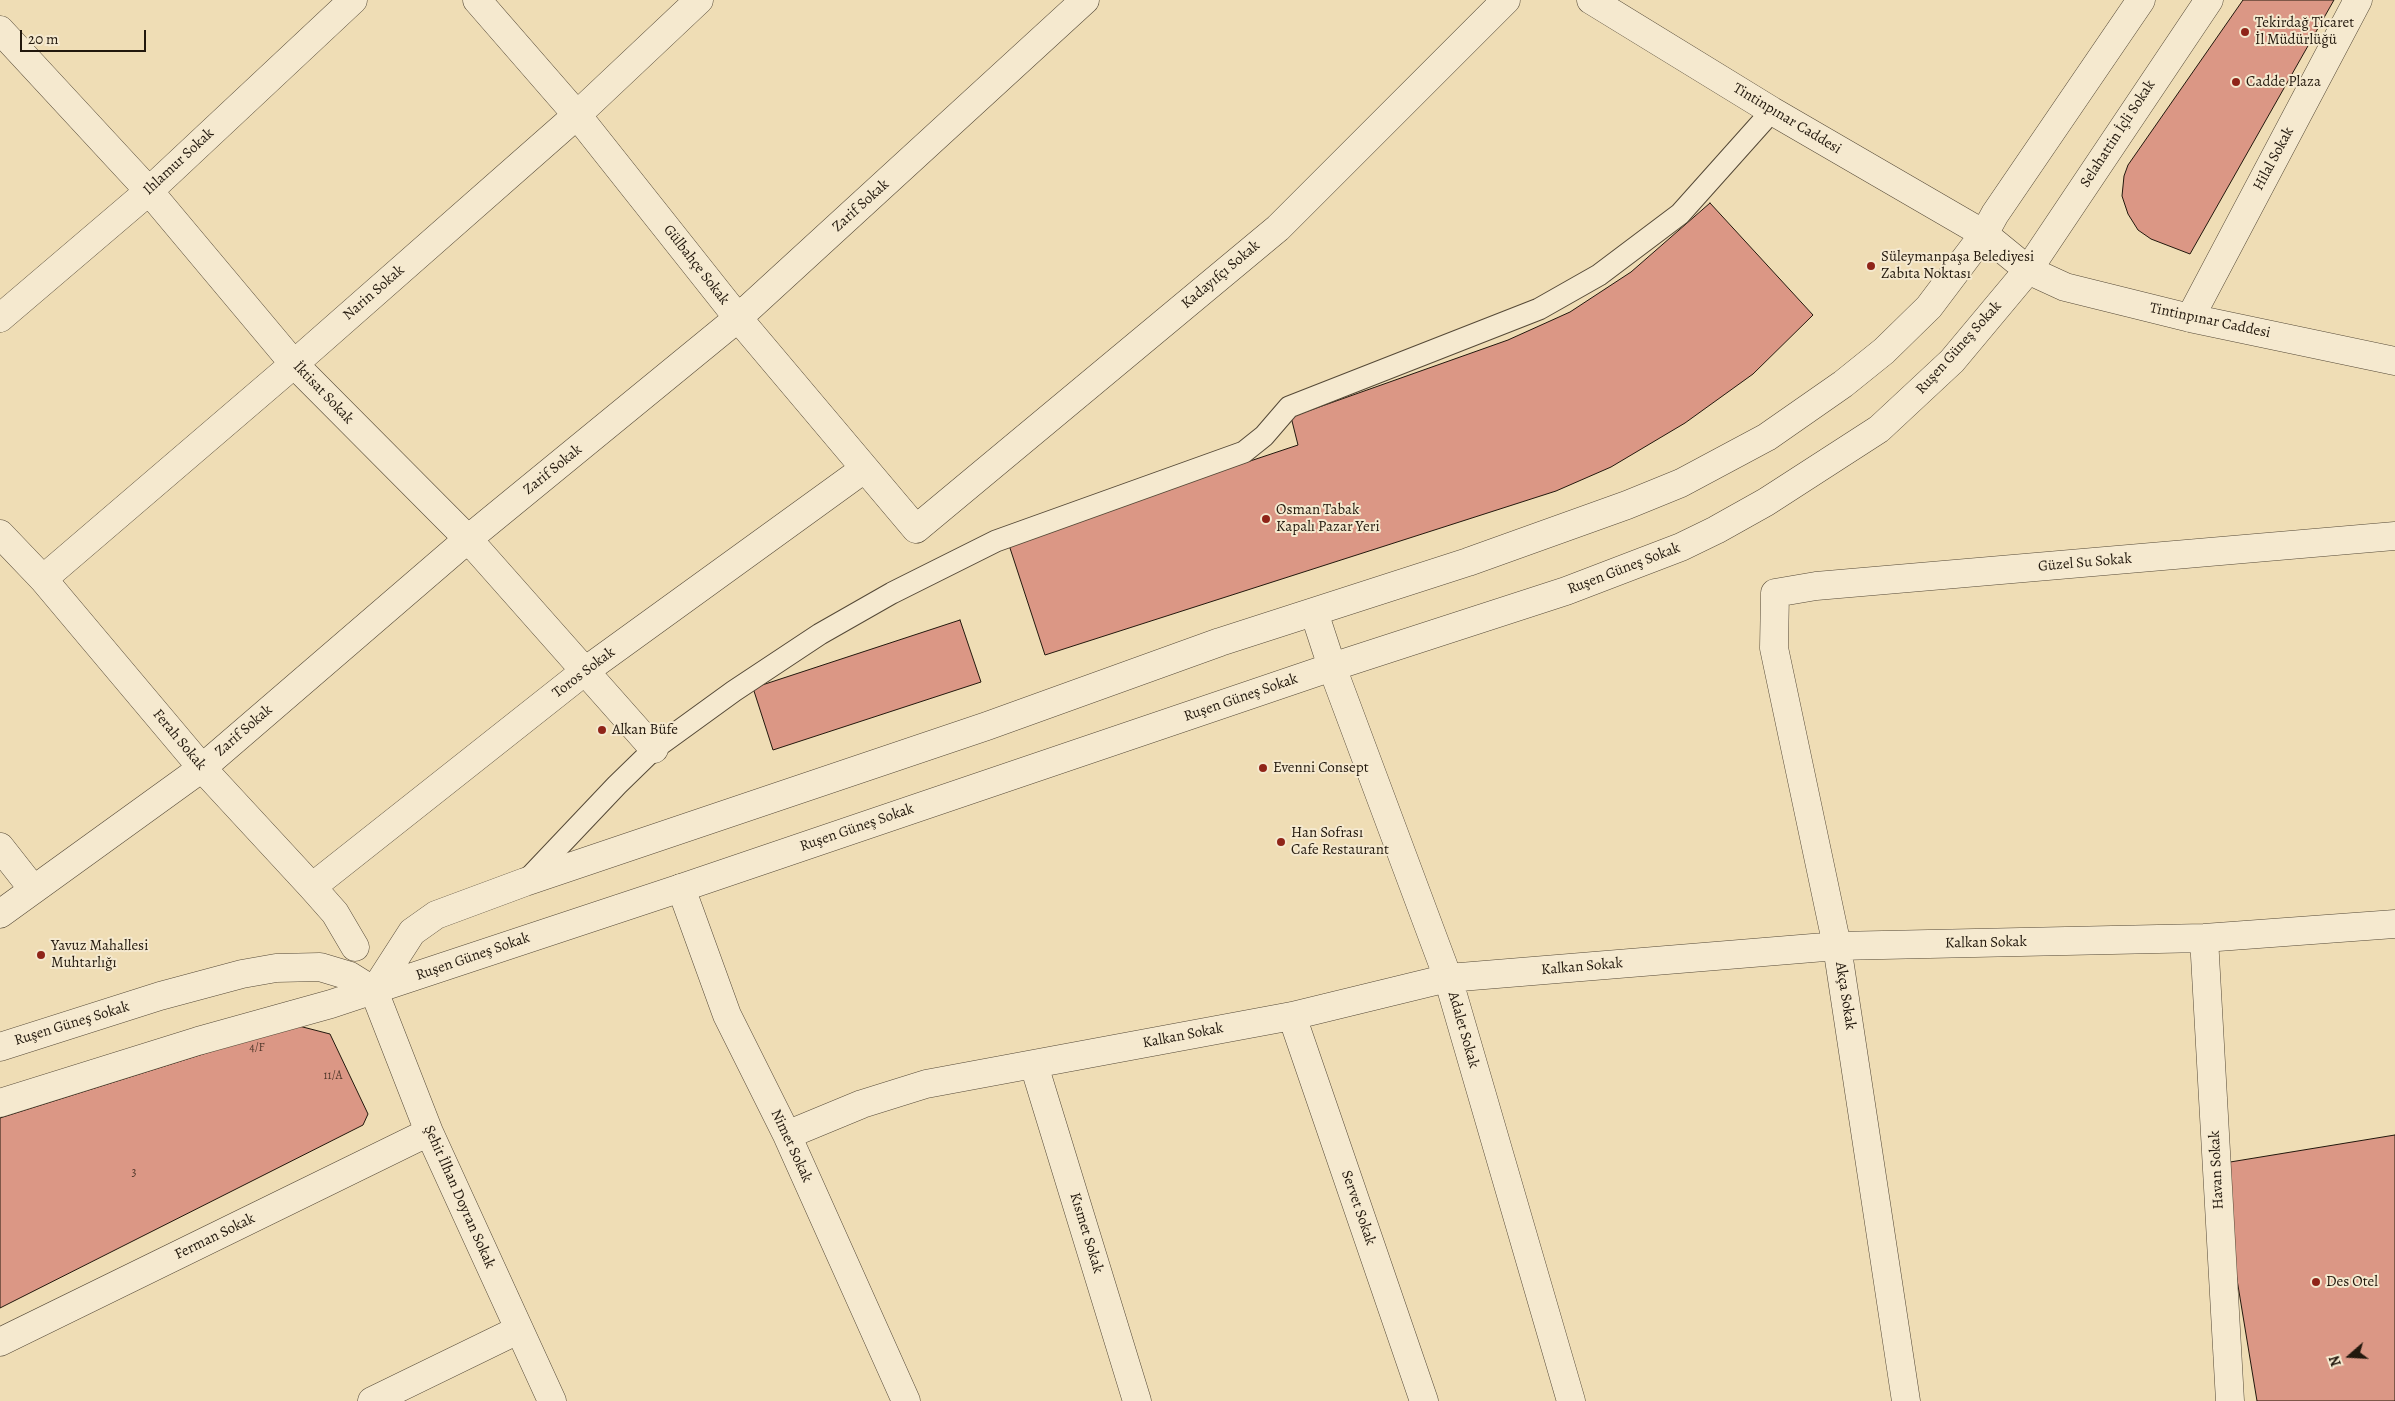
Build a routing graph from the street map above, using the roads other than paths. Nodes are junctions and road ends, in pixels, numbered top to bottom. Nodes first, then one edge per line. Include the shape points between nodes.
1 (353, 0) edge
2 (477, 0) edge
3 (699, 0) edge
4 (1085, 0) edge
5 (1506, 0) edge
6 (1591, 0) edge
7 (2140, 0) edge
8 (2209, 0) edge
9 (2358, 0) edge
10 (0, 30) edge
11 (1772, 111) junction
12 (577, 115) junction
13 (149, 191) junction
14 (1984, 234) junction
15 (2028, 270) junction
16 (0, 318) edge
17 (738, 318) junction
18 (2190, 318) junction
19 (2395, 361) edge
20 (294, 364) junction
21 (864, 469) junction
22 (916, 528) joint
23 (0, 534) edge
24 (2395, 536) edge
25 (468, 539) junction
26 (43, 579) junction
27 (1775, 593) joint
28 (1314, 612) junction
29 (1332, 667) junction
30 (585, 671) junction
31 (654, 749) junction
32 (202, 768) junction
33 (0, 847) edge
34 (525, 882) junction
35 (312, 887) junction
36 (33, 888) junction
37 (681, 888) junction
38 (0, 914) edge
39 (2395, 924) edge
40 (2204, 938) junction
41 (1837, 946) junction
42 (355, 948) dead end
43 (1448, 978) junction
44 (374, 991) junction
45 (1292, 1016) junction
46 (0, 1046) edge
47 (1034, 1065) junction
48 (0, 1102) edge
49 (429, 1132) junction
50 (787, 1135) junction
51 (518, 1330) junction
52 (0, 1342) edge
53 (372, 1401) edge
54 (552, 1401) edge
55 (906, 1401) edge
56 (1137, 1401) edge
57 (1424, 1401) edge
58 (1572, 1401) edge
59 (1906, 1401) edge
60 (2230, 1401) edge

1 - 13 street, Ihlamur Sokak
2 - 12 street, Gülbahçe Sokak
3 - 12 street, Narin Sokak
4 - 17 street, Zarif Sokak
5 - 22 street, Kadayıfçı Sokak via 1278,228
6 - 11 street, Tintinpınar Caddesi
7 - 14 street
8 - 15 street, Selahattin İçli Sokak
9 - 18 street, Hilal Sokak
10 - 13 street, İktisat Sokak
11 - 14 street, Tintinpınar Caddesi
11 - 31 lane via 1680,214 1599,275 1539,309 1289,408 1264,436 1244,452 996,541 940,569 820,634
12 - 17 street, Gülbahçe Sokak
12 - 20 street, Narin Sokak
13 - 16 street, Ihlamur Sokak
13 - 20 street, İktisat Sokak
14 - 15 street, Tintinpınar Caddesi
14 - 28 street, Ruşen Güneş Sokak via 1929,307 1884,351 1774,432 1723,462 1627,505 1468,562
15 - 18 street, Tintinpınar Caddesi via 2065,287
15 - 29 street, Ruşen Güneş Sokak via 1952,361 1885,424 1750,511 1681,548 1566,591
17 - 21 street, Gülbahçe Sokak
17 - 25 street, Zarif Sokak
18 - 19 street, Tintinpınar Caddesi
20 - 25 street, İktisat Sokak
20 - 26 street, Narin Sokak
21 - 22 street, Gülbahçe Sokak
21 - 30 street, Toros Sokak
23 - 26 street, Ferah Sokak
24 - 27 street, Güzel Su Sokak via 1816,586
25 - 30 street, İktisat Sokak
25 - 32 street, Zarif Sokak
26 - 32 street, Ferah Sokak
27 - 41 street, Akça Sokak via 1774,648
28 - 29 street, Adalet Sokak
28 - 34 street, Ruşen Güneş Sokak
29 - 37 street, Ruşen Güneş Sokak
29 - 43 street, Adalet Sokak
30 - 31 street, İktisat Sokak
30 - 35 street, Toros Sokak
31 - 34 lane
32 - 35 street, Ferah Sokak
32 - 36 street, Zarif Sokak
33 - 36 street
34 - 44 street, Ruşen Güneş Sokak via 436,915 412,932
35 - 42 street, Ferah Sokak via 335,913
36 - 38 street, Zarif Sokak
37 - 44 street, Ruşen Güneş Sokak
37 - 50 street, Nimet Sokak via 727,1015
39 - 40 street, Kalkan Sokak
40 - 41 street, Kalkan Sokak
40 - 60 street, Havan Sokak
41 - 43 street, Kalkan Sokak
41 - 59 street, Akça Sokak
43 - 45 street, Kalkan Sokak
43 - 58 street, Adalet Sokak
44 - 46 street, Ruşen Güneş Sokak via 350,976 320,967 276,968 160,996
44 - 48 street, Ruşen Güneş Sokak
44 - 49 street, Şehit İlhan Doyran Sokak
45 - 47 street, Kalkan Sokak
45 - 57 street, Servet Sokak
47 - 50 street, Kalkan Sokak via 926,1084 862,1104
47 - 56 street, Kısmet Sokak
49 - 51 street, Şehit İlhan Doyran Sokak
49 - 52 street, Ferman Sokak
50 - 55 street, Nimet Sokak
51 - 53 street
51 - 54 street, Şehit İlhan Doyran Sokak

